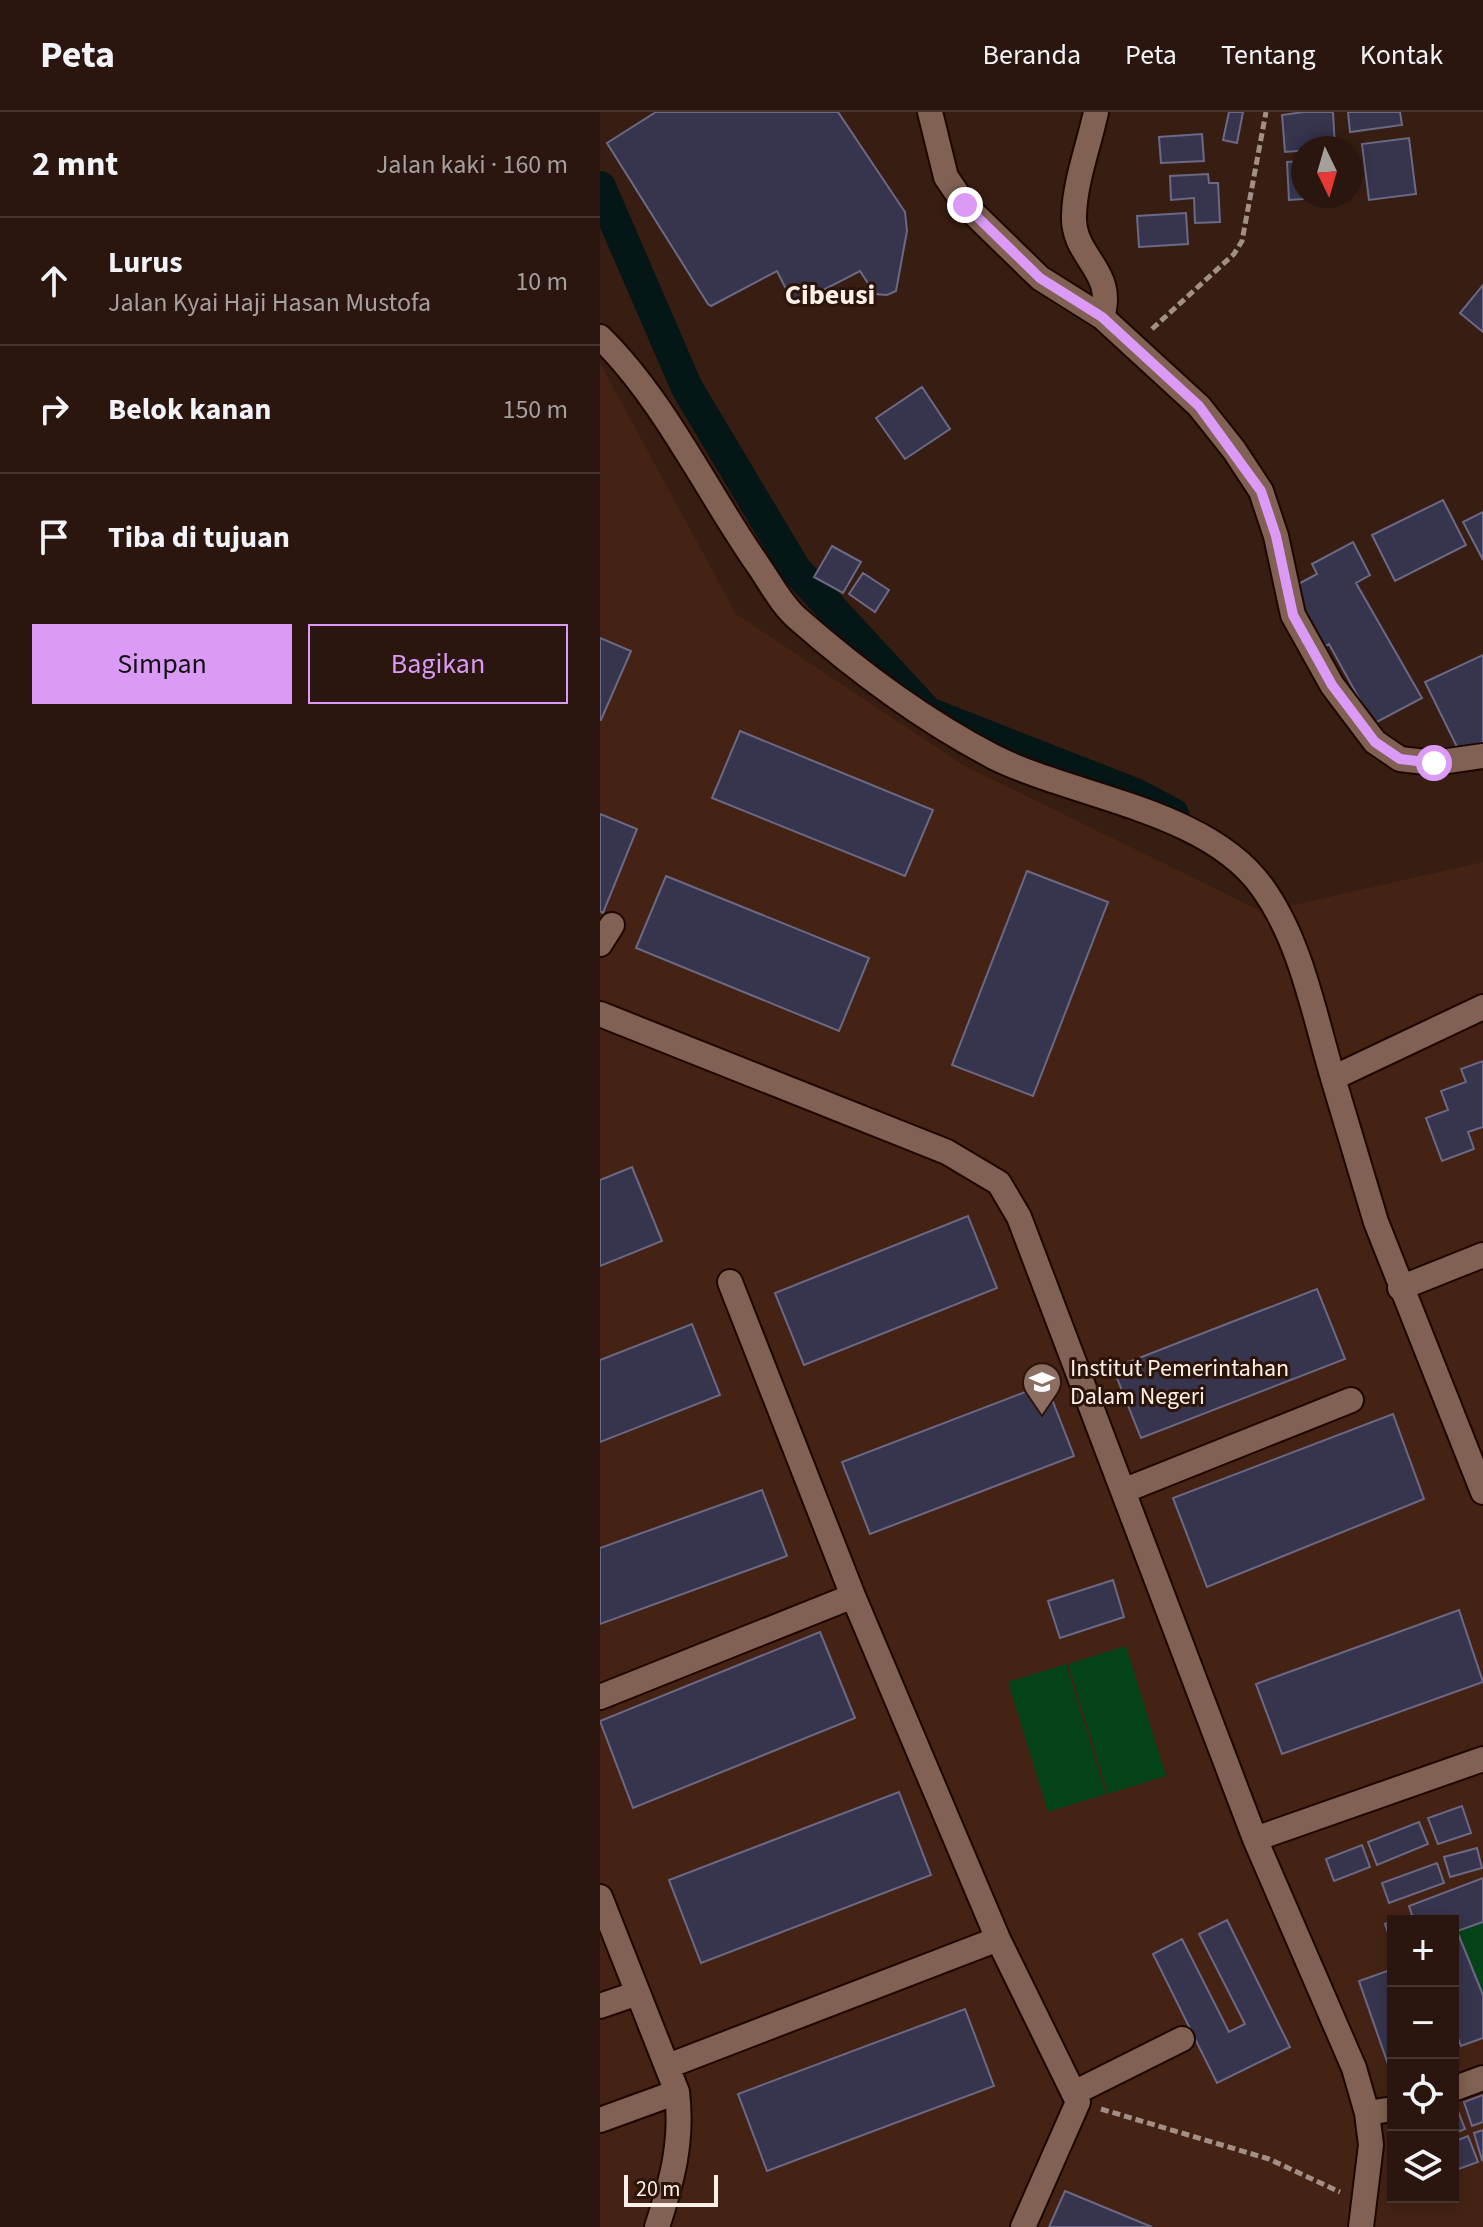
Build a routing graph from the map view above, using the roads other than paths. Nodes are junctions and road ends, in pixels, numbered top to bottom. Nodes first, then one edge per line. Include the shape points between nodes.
1 (930, 112) edge
2 (1096, 112) edge
3 (1102, 317) junction
4 (600, 337) edge
5 (1483, 756) edge
6 (1483, 1007) edge
7 (600, 1014) edge
8 (1333, 1078) junction
9 (1483, 1255) edge
10 (730, 1282) dead end
11 (1400, 1288) junction
12 (1351, 1400) dead end
13 (1123, 1491) junction
14 (1483, 1492) edge
15 (853, 1596) junction
16 (600, 1697) edge
17 (1483, 1759) edge
18 (1255, 1839) junction
19 (600, 1897) edge
20 (998, 1939) junction
21 (638, 1993) junction
22 (600, 2006) edge
23 (1182, 2039) dead end
24 (668, 2066) junction
25 (1483, 2078) edge
26 (1459, 2087) edge
27 (677, 2092) junction
28 (1076, 2097) junction
29 (1387, 2110) edge
30 (1367, 2113) junction
31 (600, 2120) edge
32 (1363, 2217) edge
33 (657, 2227) edge
34 (1023, 2227) edge

1 - 3 street via 946,177 965,205 1040,278
2 - 3 street via 1074,216 1078,240 1105,282
3 - 5 street via 1199,406 1261,491 1293,615 1332,685 1375,742 1400,759 1434,763
4 - 8 street via 661,417 793,615 868,678 995,757 1189,828 1261,885 1291,937
6 - 8 street
7 - 13 street via 947,1152 999,1183 1019,1217
8 - 11 street
9 - 11 street
10 - 15 street
11 - 14 street
12 - 13 street
13 - 18 street
15 - 16 street
15 - 20 street
17 - 18 street
18 - 30 street via 1354,2068
19 - 21 street
20 - 24 street
20 - 28 street
21 - 22 street
21 - 24 street
23 - 28 street
24 - 27 street
25 - 26 street
27 - 31 street
27 - 33 street via 681,2123 676,2168
28 - 34 street
29 - 30 street
30 - 32 street via 1371,2145

